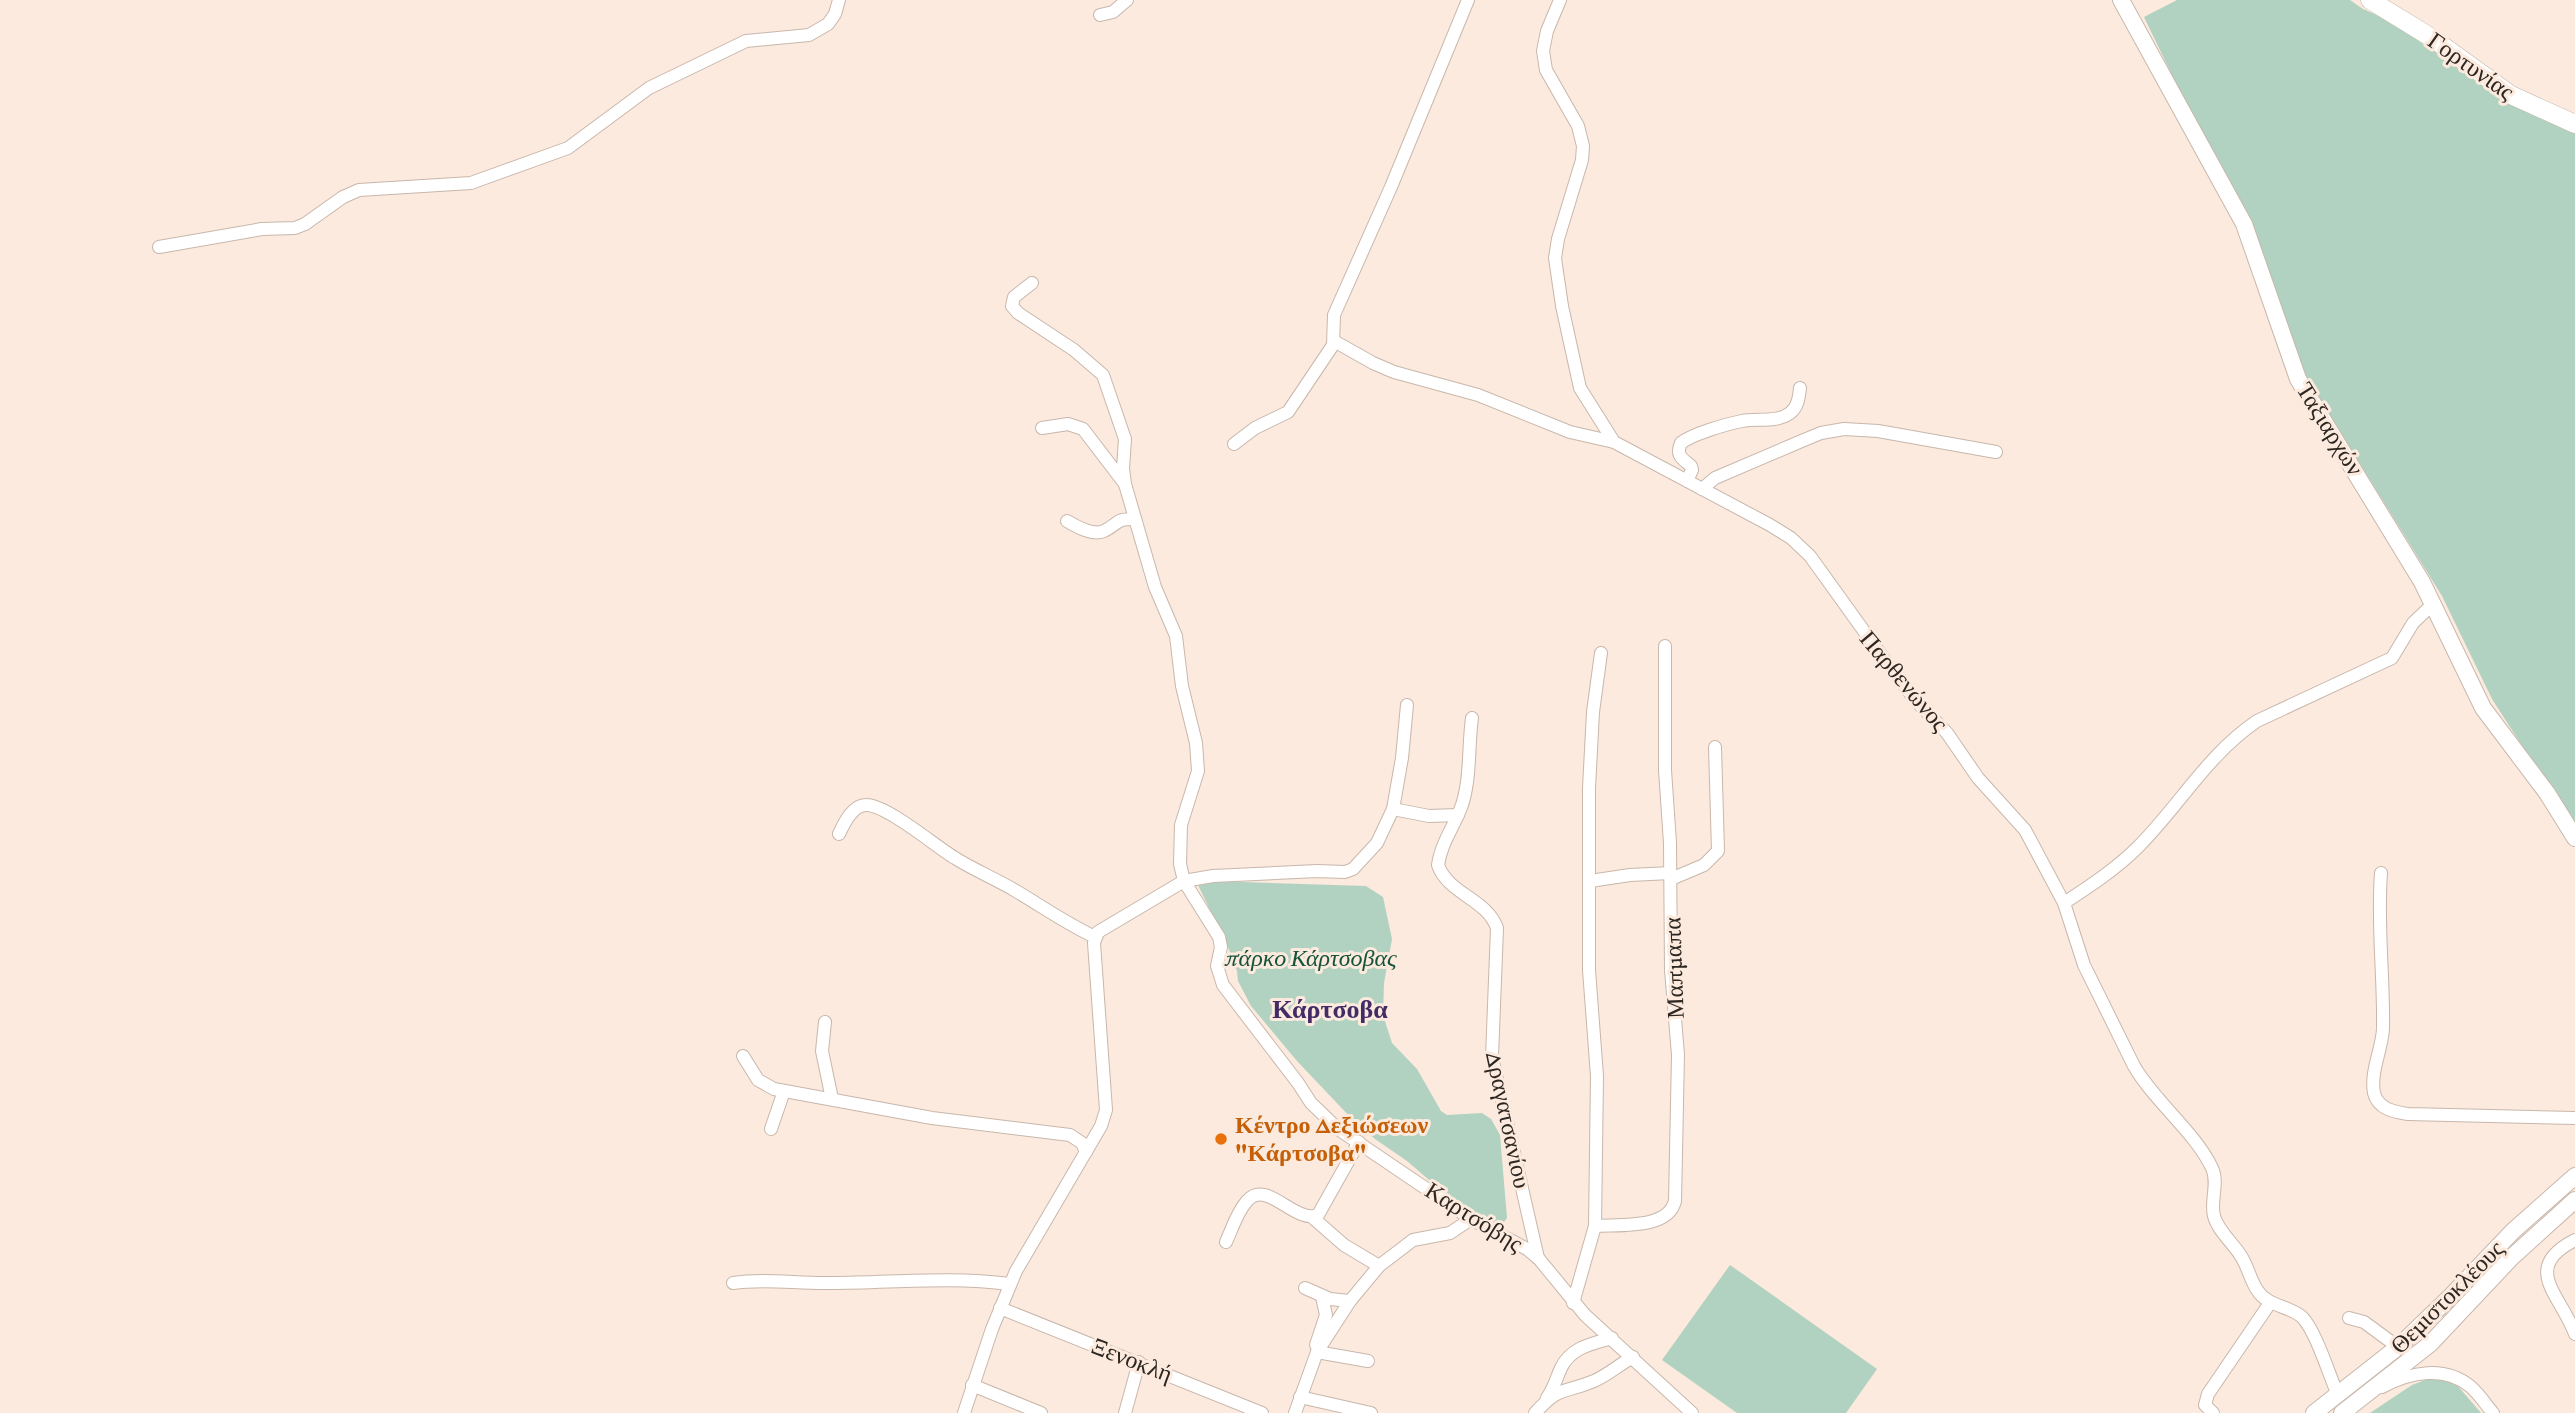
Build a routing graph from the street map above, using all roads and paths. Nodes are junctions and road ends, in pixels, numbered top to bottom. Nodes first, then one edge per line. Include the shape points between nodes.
1 (839, 0) edge
2 (1127, 0) edge
3 (1468, 0) edge
4 (1560, 0) edge
5 (2121, 0) edge
6 (2370, 0) edge
7 (1100, 15) dead end
8 (2575, 124) edge
9 (159, 247) dead end
10 (1032, 284) dead end
11 (1334, 341) junction
12 (1800, 388) dead end
13 (1042, 428) dead end
14 (1615, 442) junction
15 (1234, 444) dead end
16 (1996, 452) dead end
17 (1687, 481) junction
18 (1125, 484) junction
19 (1702, 489) junction
20 (1135, 519) junction
21 (1067, 521) dead end
22 (2434, 603) junction
23 (1665, 646) dead end
24 (1601, 653) dead end
25 (1406, 705) dead end
26 (1472, 718) dead end
27 (1715, 747) dead end
28 (1393, 809) junction
29 (1458, 815) junction
30 (839, 834) dead end
31 (2575, 838) edge
32 (2381, 873) dead end
33 (1671, 876) junction
34 (1184, 881) junction
35 (1590, 881) junction
36 (2064, 903) junction
37 (1095, 937) junction
38 (825, 1023) dead end
39 (743, 1056) dead end
40 (784, 1091) junction
41 (832, 1099) junction
42 (2575, 1118) edge
43 (771, 1129) dead end
44 (1359, 1143) junction
45 (1086, 1153) junction
46 (2575, 1176) edge
47 (2575, 1200) edge
48 (1312, 1217) junction
49 (1471, 1219) junction
50 (1595, 1226) junction
51 (2575, 1240) edge
52 (1226, 1242) dead end
53 (1539, 1259) junction
54 (1379, 1266) junction
55 (733, 1283) dead end
56 (1010, 1284) junction
57 (1305, 1288) dead end
58 (1322, 1297) junction
59 (1350, 1301) junction
60 (1573, 1303) junction
61 (2270, 1303) junction
62 (1000, 1308) junction
63 (2349, 1318) dead end
64 (2575, 1334) edge
65 (1612, 1338) junction
66 (2398, 1347) junction
67 (1317, 1352) junction
68 (1633, 1357) junction
69 (1139, 1362) junction
70 (1368, 1362) dead end
71 (972, 1385) junction
72 (2338, 1395) junction
73 (1300, 1397) junction
74 (1547, 1398) junction
75 (2362, 1399) junction
76 (1538, 1412) edge
77 (964, 1413) edge
78 (1041, 1413) edge
79 (1125, 1413) edge
80 (1262, 1413) edge
81 (1295, 1413) edge
82 (1371, 1413) edge
83 (1692, 1413) edge
84 (2213, 1413) edge
85 (2314, 1413) edge
86 (2342, 1413) edge
87 (2493, 1413) edge

1 - 9 street via 828,24 809,35 746,41 649,88 568,148 485,179 359,190 295,228 247,231
2 - 7 street via 1113,12
3 - 11 street via 1334,315
4 - 14 street, Παρθενώνος via 1544,39 1543,62 1578,126 1583,146 1555,249 1556,273 1576,379
5 - 22 street, Ταξιαρχών via 2244,224 2293,369
6 - 8 main road, Γορτυνίας via 2511,94
10 - 18 street via 1014,297 1012,306 1103,375 1125,439
11 - 14 street via 1394,372 1478,395 1570,432
11 - 15 street via 1288,412
12 - 17 street via 1788,414 1742,421 1681,443 1679,455 1692,470
13 - 18 street via 1068,424 1083,429
14 - 17 street, Παρθενώνος
16 - 19 street via 1844,429 1804,440 1715,478
17 - 19 street, Παρθενώνος
18 - 20 street
19 - 36 street, Παρθενώνος via 1778,530 1810,556 1898,678 2022,826
20 - 21 street via 1117,520 1095,533
20 - 34 street via 1158,596 1176,636 1196,743 1198,771 1180,839
22 - 31 street, Ταξιαρχών via 2483,708
22 - 36 street via 2413,623 2392,658 2240,733 2138,847
23 - 33 street, Μαπμαπα
24 - 35 street via 1589,788
25 - 28 street
26 - 29 street, Δραγατσανίου
27 - 33 street via 1718,851 1703,865
28 - 29 street via 1429,816
28 - 34 street via 1377,843 1345,872
29 - 53 street, Δραγατσανίου via 1437,865 1445,879 1490,914 1497,928 1492,1057
30 - 37 street via 856,808 874,806 956,859
32 - 42 street via 2383,1031 2374,1092 2379,1102 2393,1112 2408,1114
33 - 35 street via 1630,874
33 - 50 street, Μαπμαπα via 1671,970 1678,1055 1675,1201 1672,1210 1657,1220
34 - 37 street via 1102,928
34 - 44 street, Καρτσόβης via 1219,937 1217,966 1229,995 1311,1103
35 - 50 street via 1589,970 1597,1076
36 - 61 street, Παρθενώνος via 2084,965 2134,1066 2210,1165 2214,1218 2241,1255 2256,1289
37 - 45 street via 1106,1110
38 - 41 street via 822,1051
39 - 40 street via 758,1080
40 - 41 street
40 - 43 street
41 - 45 street via 932,1118 1070,1135 1082,1143
44 - 48 street via 1321,1212
44 - 49 street, Καρτσόβης
45 - 56 street
46 - 66 street, Θεμιστοκλέους via 2513,1231
47 - 75 street, Θεμιστοκλέους via 2512,1257 2430,1343
48 - 52 street via 1257,1194 1242,1208
48 - 54 street via 1344,1245
49 - 53 street, Καρτσόβης
49 - 54 street via 1450,1233 1413,1240
50 - 60 street
51 - 64 street via 2557,1251 2547,1265 2551,1286
53 - 60 street, Καρτσόβης
54 - 59 street
55 - 56 street via 913,1279
56 - 62 street
57 - 58 street
58 - 59 street
58 - 67 street via 1326,1315
59 - 67 street
60 - 65 street, Καρτσόβης
61 - 72 street, Παρθενώνος via 2305,1321
61 - 84 street via 2208,1394 2205,1405
62 - 69 street, Ξενοκλή
62 - 71 street
63 - 66 street via 2364,1322
65 - 68 street, Καρτσόβης
65 - 74 street via 1568,1357
66 - 72 street, Θεμιστοκλέους
67 - 70 street
67 - 73 street
68 - 74 street via 1596,1380
68 - 83 street, Καρτσόβης
69 - 79 street
69 - 80 street, Ξενοκλή
71 - 77 street
71 - 78 street
72 - 85 street, Θεμιστοκλέους
73 - 81 street
73 - 82 street
74 - 76 street
75 - 86 street, Θεμιστοκλέους
75 - 87 street via 2398,1380 2435,1373 2461,1380

